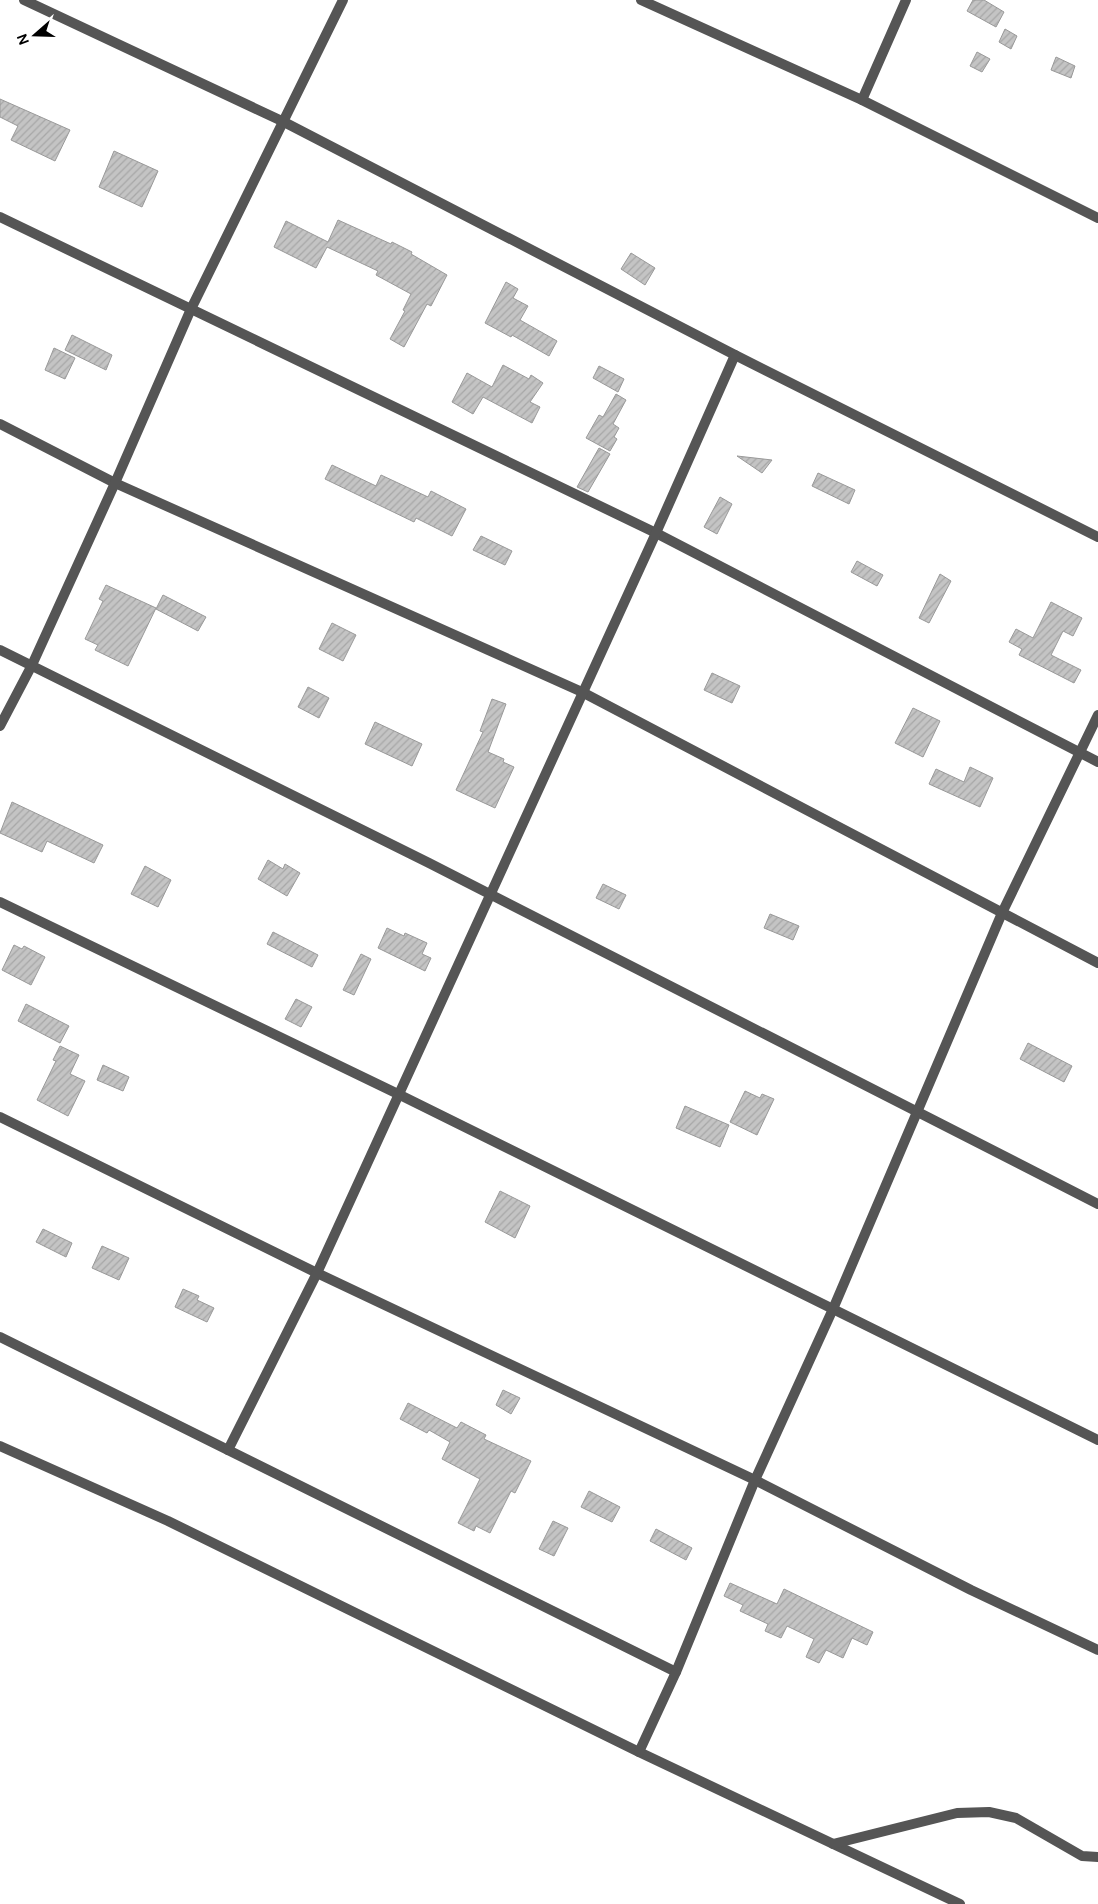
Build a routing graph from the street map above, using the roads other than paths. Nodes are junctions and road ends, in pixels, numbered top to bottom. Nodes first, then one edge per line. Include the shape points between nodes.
1 (24, 0) edge
2 (343, 0) edge
3 (641, 0) edge
4 (906, 0) edge
5 (862, 100) junction
6 (284, 122) junction
7 (0, 217) edge
8 (1098, 218) edge
9 (191, 309) junction
10 (735, 355) junction
11 (0, 424) edge
12 (115, 483) junction
13 (656, 533) junction
14 (1098, 537) edge
15 (0, 650) edge
16 (32, 665) junction
17 (582, 692) junction
18 (1098, 715) edge
19 (0, 726) edge
20 (1080, 753) junction
21 (1098, 762) edge
22 (489, 895) junction
23 (0, 902) edge
24 (1002, 913) junction
25 (1098, 963) edge
26 (398, 1094) junction
27 (917, 1112) junction
28 (0, 1116) edge
29 (1098, 1204) edge
30 (317, 1273) junction
31 (833, 1309) junction
32 (0, 1338) edge
33 (1098, 1440) edge
34 (0, 1446) edge
35 (228, 1450) junction
36 (756, 1480) junction
37 (1098, 1650) edge
38 (676, 1672) junction
39 (638, 1752) junction
40 (832, 1844) junction
41 (1098, 1857) edge
42 (960, 1904) edge

1 - 6 street
2 - 6 street
3 - 5 street
4 - 5 street
5 - 8 street
6 - 9 street
6 - 10 street
7 - 9 street
9 - 12 street
9 - 13 street
10 - 13 street
10 - 14 street
11 - 12 street
12 - 16 street
12 - 17 street
13 - 17 street
13 - 20 street
15 - 16 street
16 - 19 street
16 - 22 street
17 - 22 street
17 - 24 street
18 - 20 street
20 - 21 street
20 - 24 street
22 - 26 street
22 - 27 street
23 - 26 street
24 - 25 street
24 - 27 street
26 - 30 street
26 - 31 street
27 - 29 street
27 - 31 street
28 - 30 street
30 - 35 street
30 - 36 street
31 - 33 street
31 - 36 street
32 - 35 street
34 - 39 street via 168,1521
35 - 38 street
36 - 37 street via 971,1590
36 - 38 street
38 - 39 street
39 - 40 street
40 - 41 street via 957,1813 989,1812 1016,1818 1082,1856
40 - 42 street

